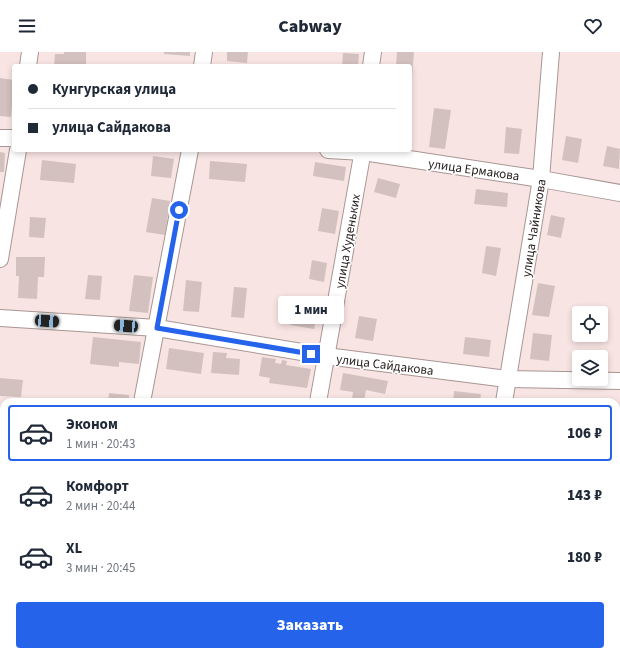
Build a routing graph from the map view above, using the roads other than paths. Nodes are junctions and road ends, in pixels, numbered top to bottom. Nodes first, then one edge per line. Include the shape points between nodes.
1 (30, 52) edge
2 (204, 52) edge
3 (373, 52) edge
4 (551, 52) edge
5 (28, 64) edge
6 (202, 64) edge
7 (371, 64) edge
8 (0, 138) edge
9 (12, 138) edge
10 (18, 152) edge
11 (190, 152) edge
12 (363, 152) edge
13 (370, 152) edge
14 (541, 178) junction
15 (620, 193) edge
16 (0, 259) edge
17 (0, 318) edge
18 (157, 328) junction
19 (326, 356) junction
20 (507, 379) junction
21 (620, 381) edge
22 (143, 398) edge
23 (319, 398) edge
24 (505, 398) edge

1 - 5 street
2 - 6 street
3 - 7 street
4 - 14 street, улица Чайникова
8 - 9 street
10 - 16 street
11 - 18 street
12 - 19 street, улица Худеньких
13 - 14 street, улица Ермакова
14 - 15 street, улица Ермакова
14 - 20 street, улица Чайникова
17 - 18 street, улица Сайдакова
18 - 19 street, улица Сайдакова
18 - 22 street
19 - 20 street, улица Сайдакова
19 - 23 street, улица Худеньких
20 - 21 street, улица Сайдакова
20 - 24 street, улица Чайникова

